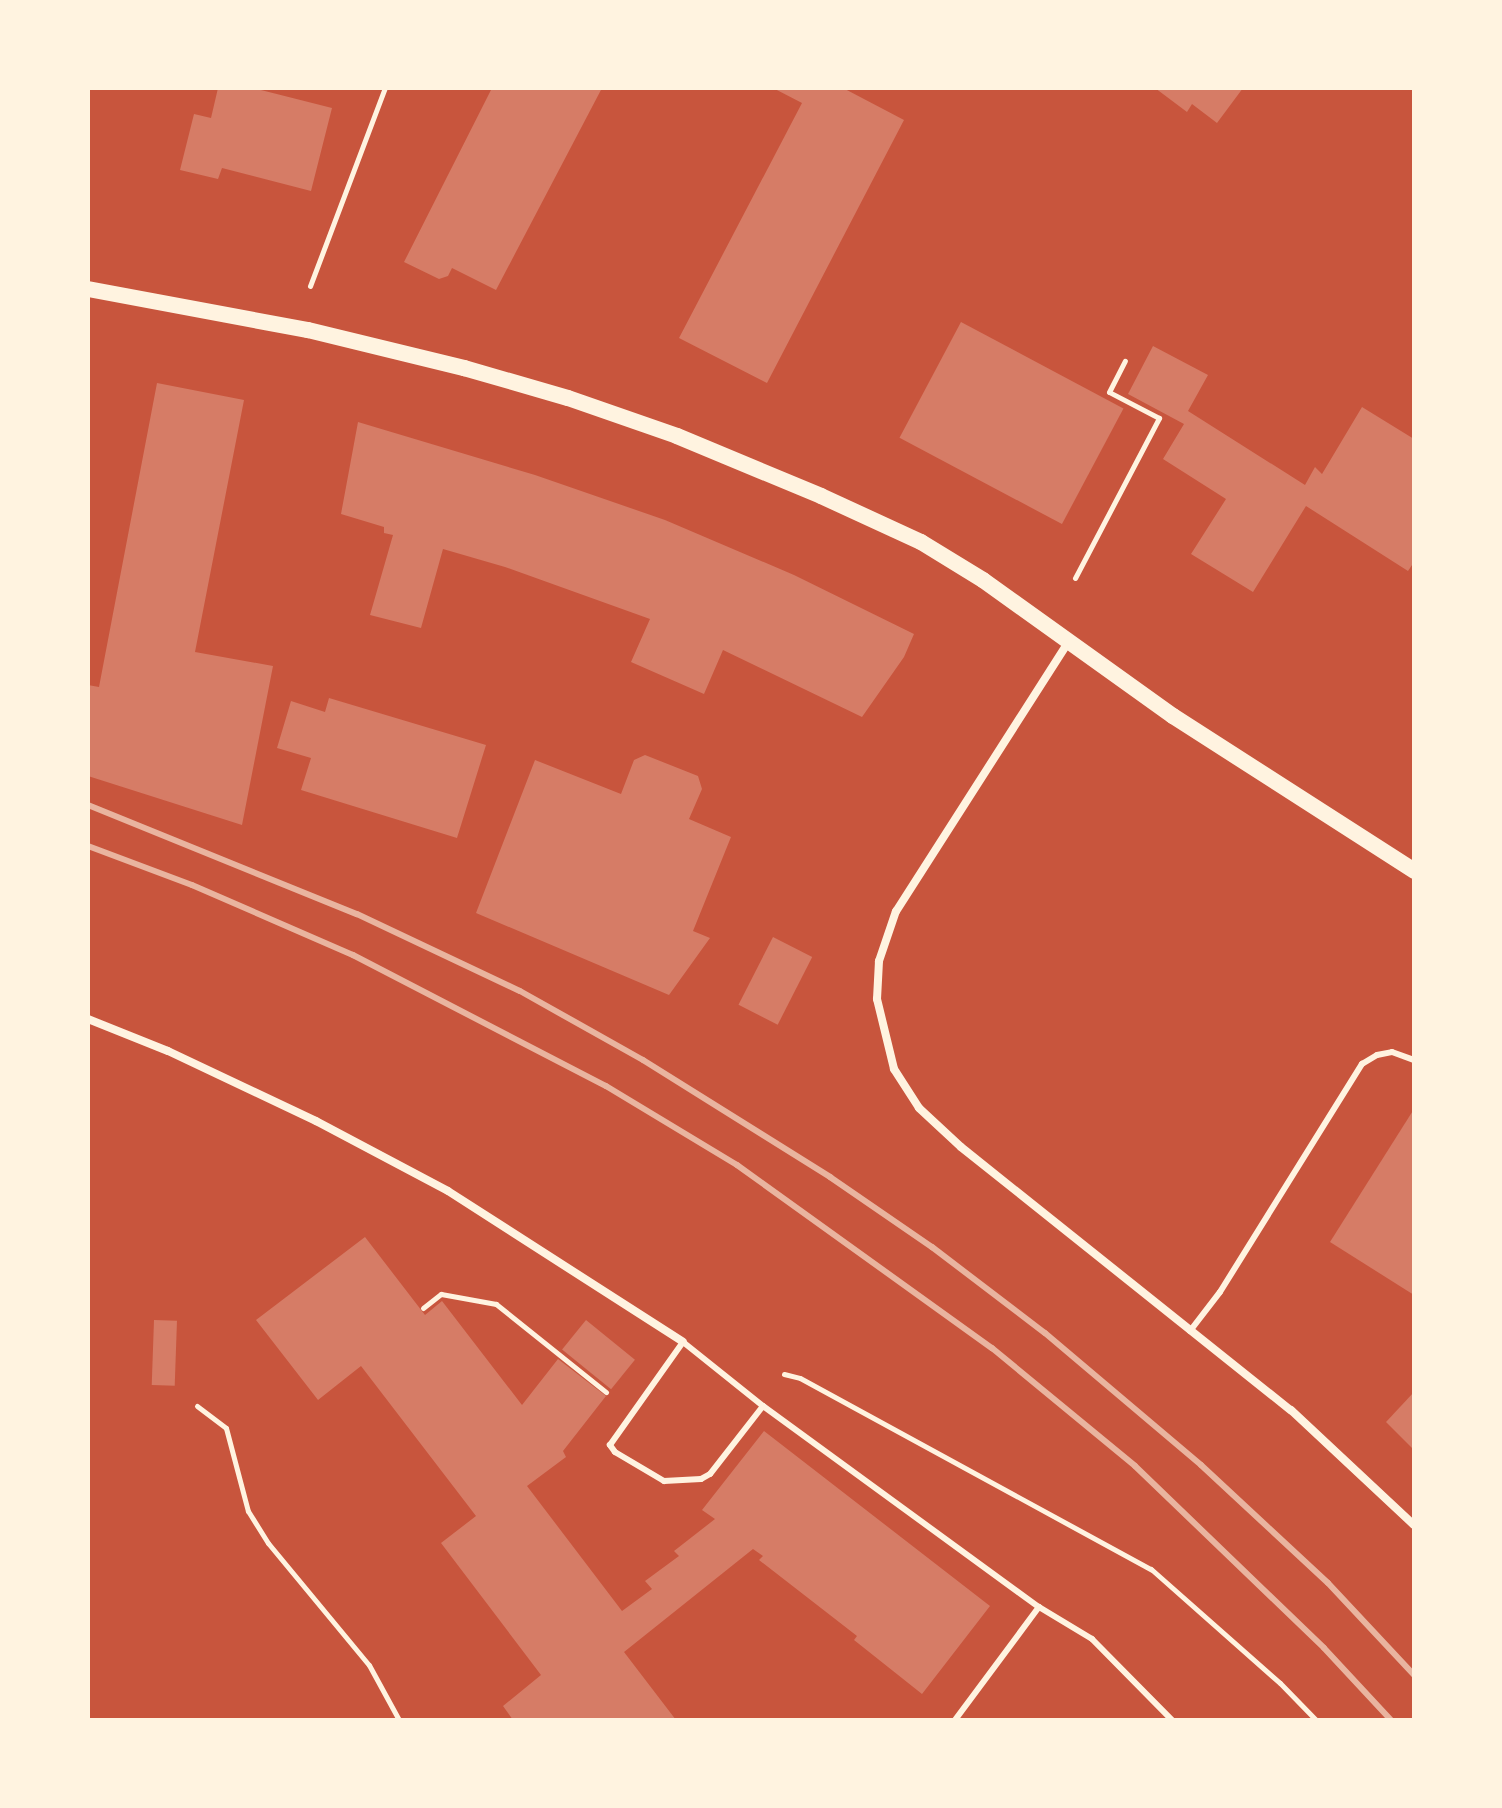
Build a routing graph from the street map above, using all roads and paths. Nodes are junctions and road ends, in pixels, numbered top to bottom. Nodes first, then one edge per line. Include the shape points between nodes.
1 (385, 88) edge
2 (310, 286) dead end
3 (88, 289) edge
4 (1125, 361) dead end
5 (1075, 578) dead end
6 (1069, 641) junction
7 (1414, 871) edge
8 (88, 1019) edge
9 (1414, 1060) edge
10 (423, 1308) dead end
11 (1190, 1331) junction
12 (683, 1342) junction
13 (771, 1369) dead end
14 (593, 1382) dead end
15 (197, 1406) dead end
16 (763, 1406) junction
17 (1414, 1525) edge
18 (1039, 1607) junction
19 (399, 1720) edge
20 (955, 1720) edge
21 (1172, 1720) edge
22 (1316, 1720) edge

1 - 2 path
3 - 6 main road via 395,350 568,398 677,436 921,542
4 - 5 path via 1109,392 1159,418
6 - 7 main road via 1173,716
6 - 11 street via 896,911 879,961 877,999 894,1069 919,1108
8 - 12 street via 316,1121 448,1191
9 - 11 lane via 1392,1052 1362,1064 1220,1292
10 - 14 path via 441,1294 496,1304
11 - 17 street via 1291,1410
12 - 16 lane
12 - 16 lane via 614,1437 610,1445 615,1452 664,1481 701,1479
13 - 22 path via 800,1378 1151,1569
15 - 19 path via 226,1428 248,1511 268,1543 369,1665
16 - 18 lane
18 - 20 lane
18 - 21 lane via 1092,1639

